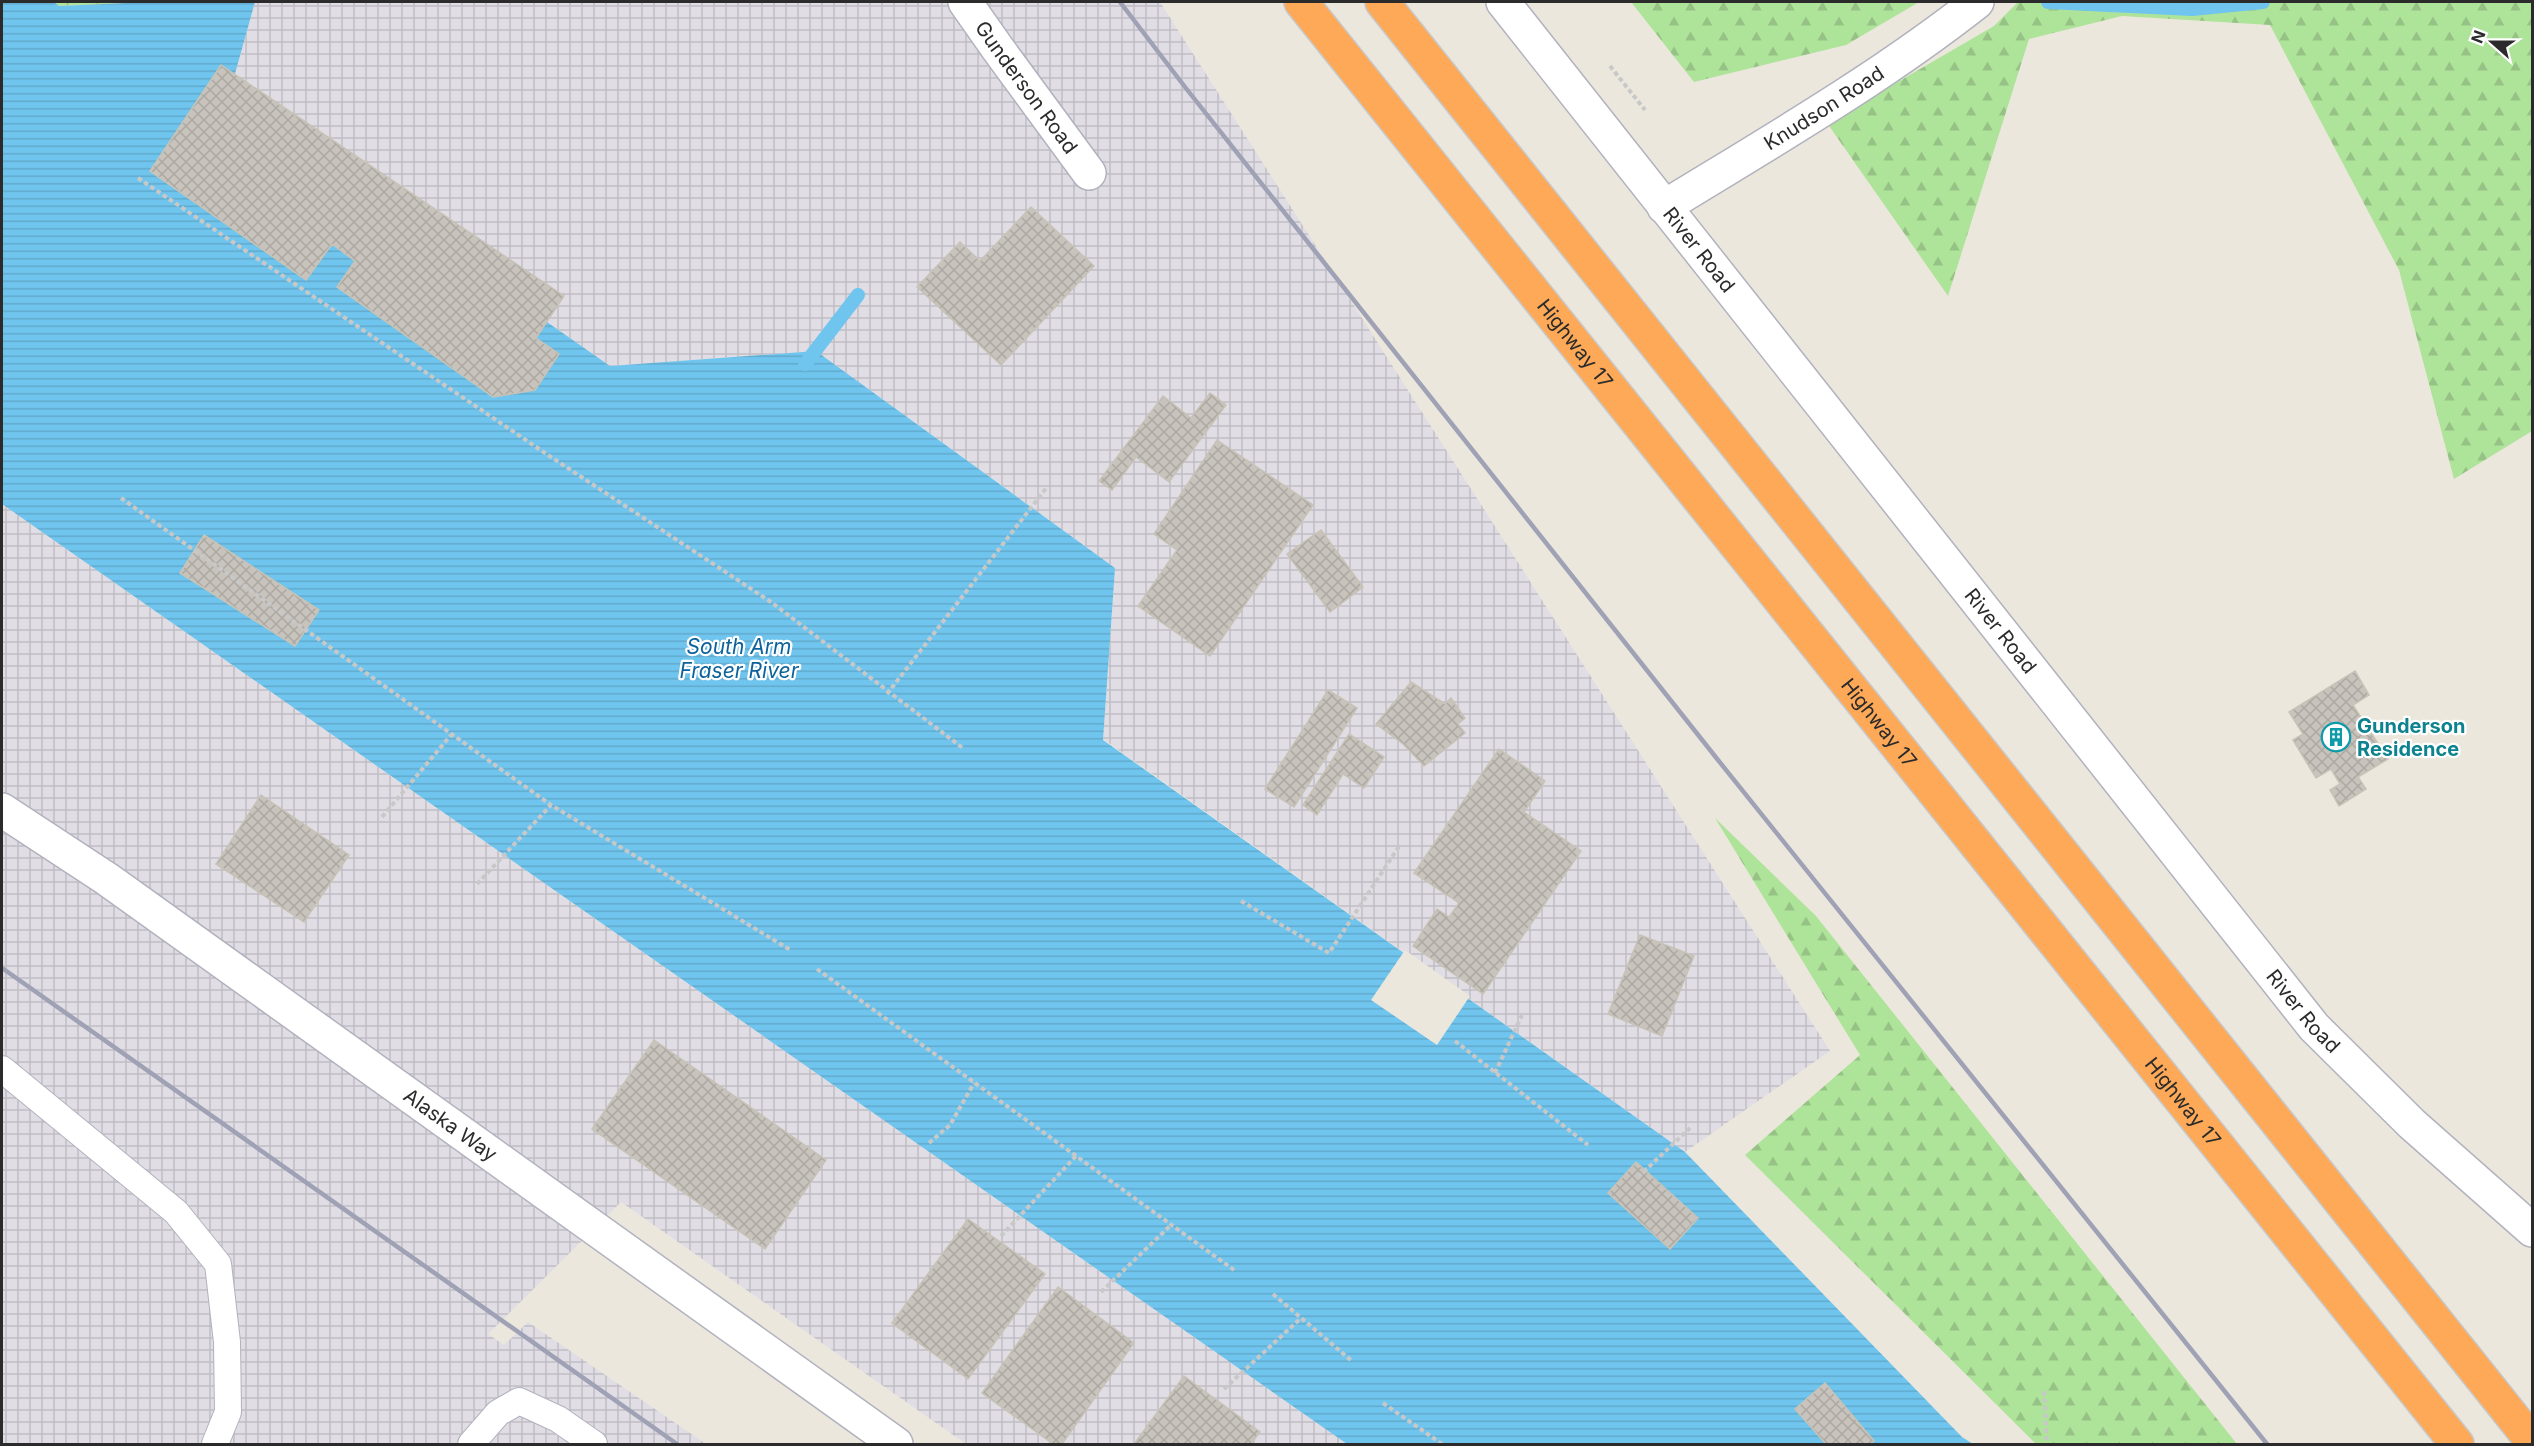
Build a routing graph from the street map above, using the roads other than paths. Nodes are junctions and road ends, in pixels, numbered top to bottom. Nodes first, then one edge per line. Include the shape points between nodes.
1 (965, 2) edge
2 (1301, 2) edge
3 (1382, 2) edge
4 (1503, 2) edge
5 (1977, 2) edge
6 (1089, 173) dead end
7 (1664, 207) junction
8 (2, 810) edge
9 (2, 1069) edge
10 (2532, 1230) edge
11 (2532, 1441) edge
12 (215, 1444) edge
13 (471, 1444) edge
14 (594, 1444) edge
15 (897, 1444) edge
16 (2457, 1444) edge

1 - 6 street, Gunderson Road
2 - 16 highway, Highway 17
3 - 11 highway
4 - 7 street, River Road
5 - 7 street, Knudson Road via 1796,128
7 - 10 street, River Road via 2314,1027 2412,1124
8 - 15 street, Alaska Way via 117,886
9 - 12 lane via 176,1212 218,1264 228,1342 228,1412
13 - 14 lane via 498,1413 519,1401 558,1419

